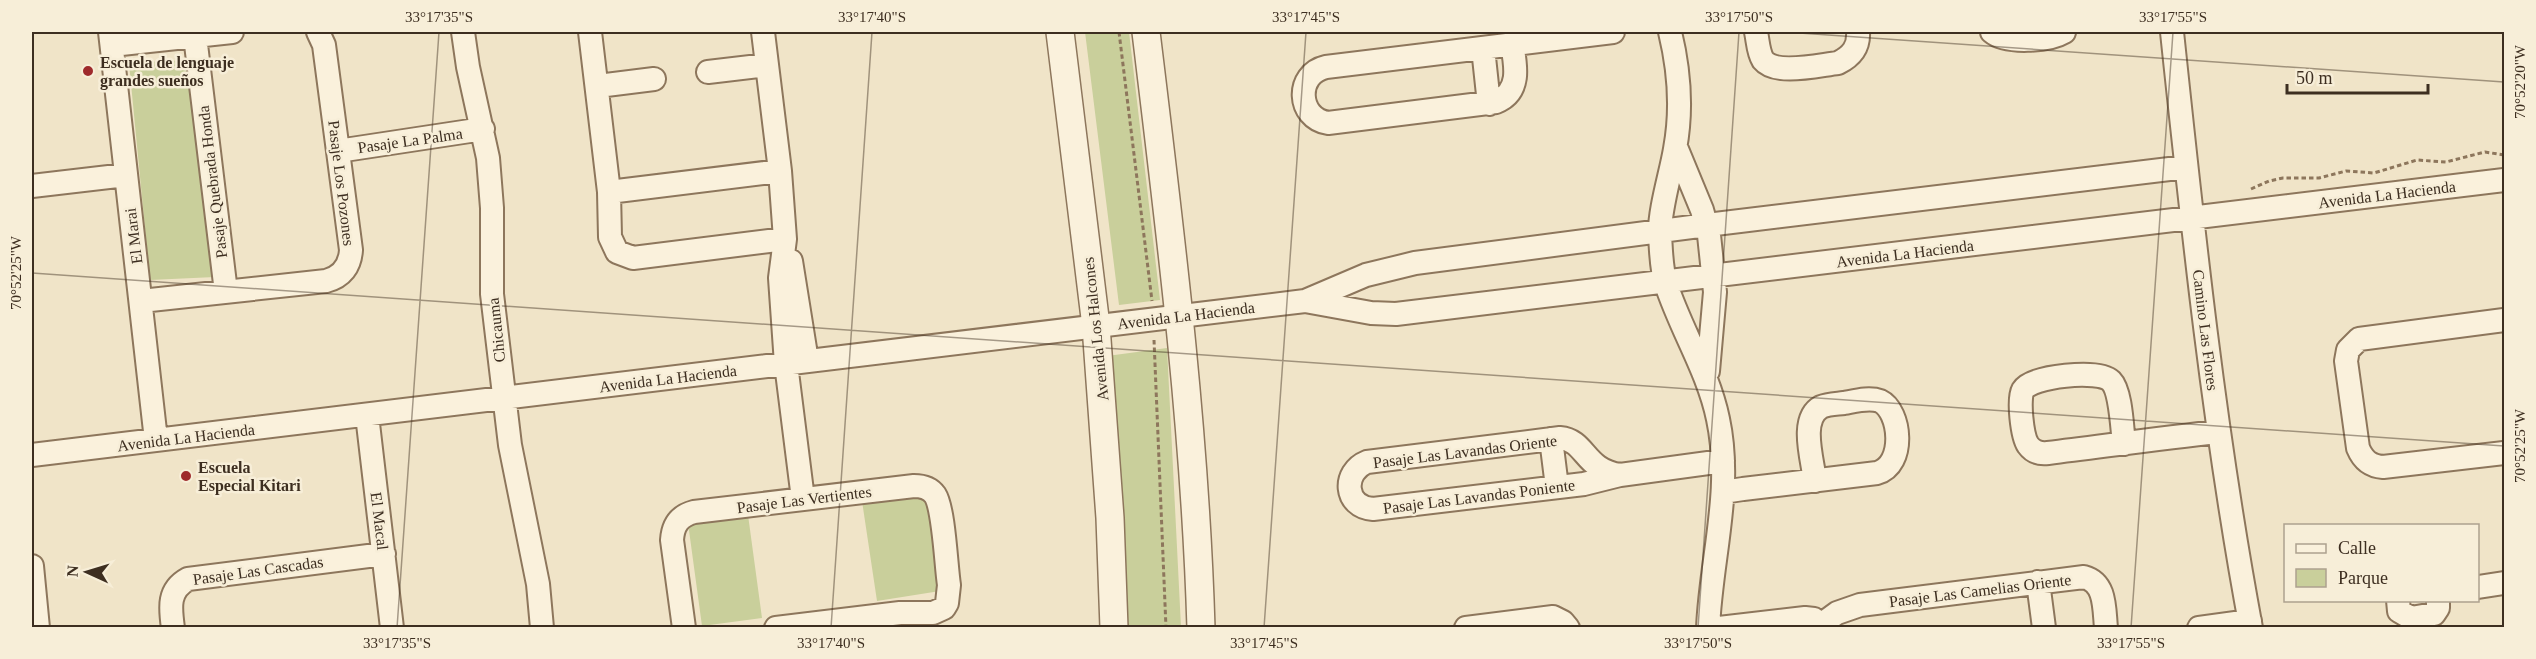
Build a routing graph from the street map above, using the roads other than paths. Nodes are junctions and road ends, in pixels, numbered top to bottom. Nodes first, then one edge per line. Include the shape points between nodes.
1 (232, 32) edge
2 (318, 32) edge
3 (463, 32) edge
4 (590, 32) edge
5 (763, 32) edge
6 (1060, 32) edge
7 (1146, 32) edge
8 (1613, 32) edge
9 (1670, 32) edge
10 (1756, 32) edge
11 (1858, 32) edge
12 (1992, 32) edge
13 (2064, 32) edge
14 (2172, 32) edge
15 (195, 36) junction
16 (111, 38) edge
17 (1512, 44) junction
18 (1483, 48) junction
19 (767, 65) junction
20 (708, 72) dead end
21 (654, 79) dead end
22 (598, 86) junction
23 (1489, 104) junction
24 (483, 129) junction
25 (338, 151) junction
26 (2186, 167) junction
27 (780, 171) junction
28 (126, 175) junction
29 (1678, 178) junction
30 (2505, 180) edge
31 (32, 186) edge
32 (609, 192) junction
33 (2192, 218) junction
34 (1707, 225) junction
35 (1659, 232) junction
36 (785, 239) junction
37 (1714, 276) junction
38 (1666, 282) junction
39 (226, 292) junction
40 (1305, 301) junction
41 (141, 302) junction
42 (1181, 315) junction
43 (2505, 320) edge
44 (1096, 326) junction
45 (796, 362) junction
46 (1708, 380) junction
47 (504, 398) junction
48 (366, 415) junction
49 (2218, 432) junction
50 (1551, 439) junction
51 (156, 440) junction
52 (2124, 444) junction
53 (2505, 453) edge
54 (32, 455) edge
55 (1723, 461) junction
56 (1588, 474) junction
57 (1815, 481) junction
58 (1557, 487) junction
59 (1348, 489) joint
60 (1723, 492) junction
61 (803, 499) junction
62 (384, 554) junction
63 (32, 566) edge
64 (2038, 582) junction
65 (2505, 584) edge
66 (2479, 586) edge
67 (2398, 602) edge
68 (2438, 602) edge
69 (2251, 624) edge
70 (809, 625) edge
71 (1823, 626) edge
72 (38, 627) edge
73 (173, 627) edge
74 (392, 627) edge
75 (542, 627) edge
76 (684, 627) edge
77 (776, 627) edge
78 (1114, 627) edge
79 (1201, 627) edge
80 (1466, 627) edge
81 (1568, 627) edge
82 (1708, 627) edge
83 (1719, 627) edge
84 (2044, 627) edge
85 (2106, 627) edge
86 (2199, 627) edge

1 - 15 street
2 - 25 street, Pasaje Los Pozones via 324,45
3 - 24 street, Chicauma
4 - 22 street
5 - 19 street
6 - 44 street, Avenida Los Halcones
7 - 42 street
8 - 17 street
9 - 29 street via 1678,84
10 - 11 street via 1763,59 1781,69 1838,63 1856,48
12 - 13 street via 2009,40
14 - 26 street, Camino Las Flores
15 - 16 street
15 - 39 street, Pasaje Quebrada Honda
16 - 28 street, El Marai
17 - 18 street
17 - 23 street via 1515,84 1502,100
18 - 23 street
18 - 23 street via 1320,68 1306,82 1304,100 1311,116 1328,123
19 - 20 street
19 - 27 street
21 - 22 street
22 - 32 street
24 - 25 street, Pasaje La Palma
24 - 47 street, Chicauma via 491,186 492,294
25 - 39 street, Pasaje Los Pozones via 351,250 344,271 326,281
26 - 33 street, Camino Las Flores
26 - 34 street, Avenida La Hacienda
27 - 32 street
27 - 36 street
28 - 31 street
28 - 41 street, El Marai
29 - 34 street
29 - 35 street
30 - 33 street, Avenida La Hacienda
32 - 36 street via 611,242 627,258
33 - 37 street, Avenida La Hacienda
33 - 49 street, Camino Las Flores
34 - 35 street, Avenida La Hacienda
34 - 37 street
35 - 38 street
35 - 40 street, Avenida La Hacienda via 1397,267 1352,280
36 - 45 street via 795,279
37 - 38 street, Avenida La Hacienda
37 - 46 street
38 - 40 street, Avenida La Hacienda via 1396,314
38 - 46 street
39 - 41 street, Pasaje Los Pozones
40 - 42 street, Avenida La Hacienda
41 - 51 street, El Marai
42 - 44 street, Avenida La Hacienda
42 - 79 street
43 - 53 street via 2359,339 2348,350 2346,361 2358,448 2371,465 2383,467
44 - 45 street, Avenida La Hacienda
44 - 78 street, Avenida Los Halcones
45 - 47 street, Avenida La Hacienda
45 - 61 street
46 - 55 street via 1719,422
47 - 48 street, Avenida La Hacienda
47 - 75 street, Chicauma via 514,472 538,584
48 - 51 street, Avenida La Hacienda
48 - 62 street, El Macal
49 - 52 street
49 - 69 street, Camino Las Flores
50 - 56 street, Pasaje Las Lavandas Oriente via 1572,441
50 - 58 street
50 - 59 street, Pasaje Las Lavandas Oriente via 1367,462 1356,467
51 - 54 street, Avenida La Hacienda
52 - 52 street via 2037,452 2026,440 2022,392 2038,380 2103,375 2115,387
55 - 56 street, Pasaje Las Lavandas Oriente via 1620,475 1605,471
55 - 60 street
56 - 58 street, Pasaje Las Lavandas Poniente
57 - 57 street via 1888,468 1898,452 1889,408 1872,399 1818,409 1809,425
57 - 60 street
58 - 59 street, Pasaje Las Lavandas Poniente via 1373,509 1357,504
60 - 82 street
61 - 70 street, Pasaje Las Vertientes via 926,487 939,507 949,585 947,603 933,613 900,613
61 - 76 street, Pasaje Las Vertientes via 694,512 677,521 672,540
62 - 73 street, Pasaje Las Cascadas via 188,579 172,594
62 - 74 street, El Macal
63 - 72 street
64 - 71 street, Pasaje Las Camelias Oriente via 1860,605 1837,613
64 - 84 street
64 - 85 street, Pasaje Las Camelias Oriente via 2084,577 2095,582 2102,591
65 - 66 street
67 - 68 street via 2401,614 2411,618 2434,614
69 - 86 street
70 - 77 street
71 - 83 street via 1814,619 1795,618
80 - 81 street via 1552,617

